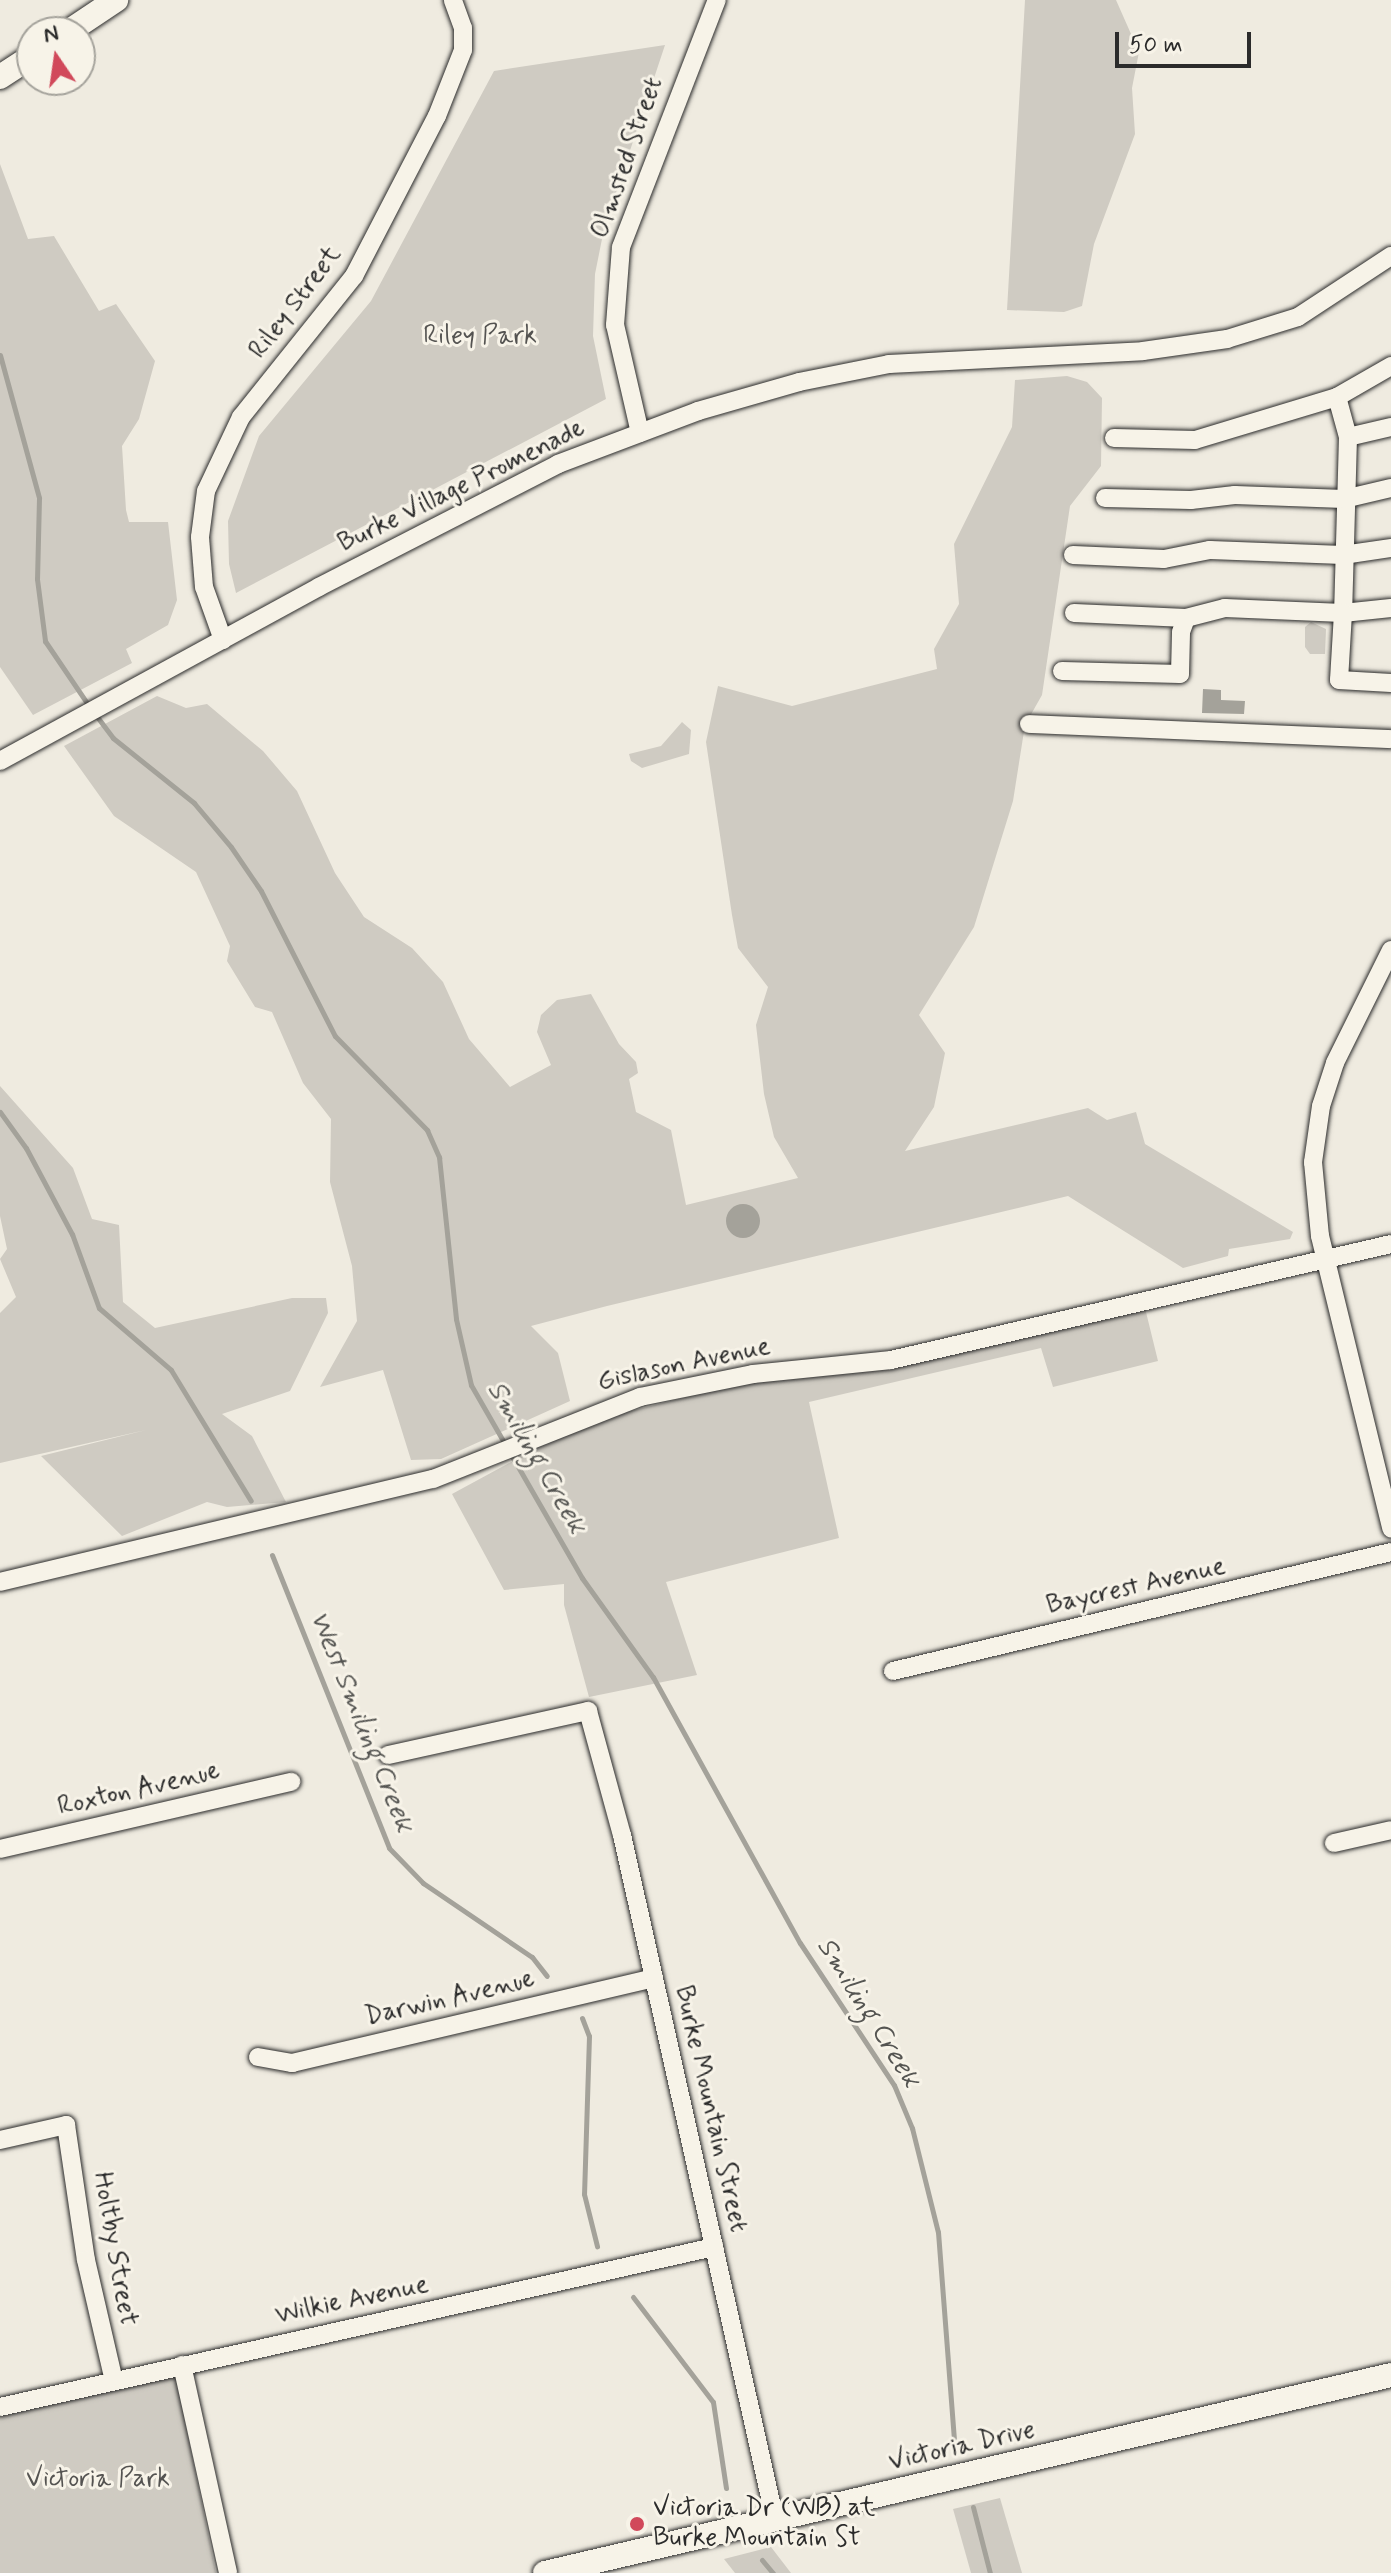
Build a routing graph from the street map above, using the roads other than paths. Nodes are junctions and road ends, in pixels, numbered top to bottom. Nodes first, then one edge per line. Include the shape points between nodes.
1 (116, 0) edge
2 (453, 0) edge
3 (717, 0) edge
4 (92, 16) edge
5 (1391, 256) edge
6 (1391, 366) edge
7 (1337, 397) junction
8 (1391, 427) edge
9 (640, 433) junction
10 (1348, 437) junction
11 (1114, 438) dead end
12 (1391, 488) edge
13 (1105, 498) dead end
14 (1344, 499) junction
15 (1391, 548) edge
16 (1073, 555) dead end
17 (1343, 555) junction
18 (1391, 608) edge
19 (1074, 613) dead end
20 (1343, 613) junction
21 (1186, 618) junction
22 (223, 640) junction
23 (1062, 671) dead end
24 (1391, 683) edge
25 (1029, 724) dead end
26 (1391, 739) edge
27 (0, 761) edge
28 (1391, 950) edge
29 (1391, 1244) edge
30 (1325, 1259) junction
31 (1391, 1528) edge
32 (1391, 1552) edge
33 (0, 1582) edge
34 (893, 1671) dead end
35 (388, 1755) dead end
36 (291, 1782) dead end
37 (1391, 1830) edge
38 (1334, 1843) dead end
39 (0, 1849) edge
40 (654, 1978) junction
41 (258, 2057) dead end
42 (0, 2140) edge
43 (714, 2247) junction
44 (182, 2365) junction
45 (1391, 2375) edge
46 (114, 2381) junction
47 (0, 2407) edge
48 (775, 2520) junction
49 (625, 2564) edge
50 (228, 2573) edge
51 (545, 2573) edge

1 - 4 main road
2 - 22 street, Riley Street via 461,19 463,50 437,116 354,276 241,417 210,480 200,560
3 - 9 street, Olmsted Street via 621,247 616,336
5 - 9 street, Burke Village Promenade via 1298,317 1227,339 1143,351 889,364 799,382
6 - 7 street
7 - 10 street
7 - 11 street via 1195,440
8 - 10 street
9 - 22 street, Burke Village Promenade via 558,464
10 - 14 street
12 - 14 street
13 - 14 street
14 - 17 street
15 - 17 street
16 - 17 street via 1178,558 1210,550
17 - 20 street
18 - 20 street
19 - 21 street
20 - 21 street via 1225,608
20 - 24 street via 1339,680
21 - 23 street via 1180,674
22 - 27 street, Burke Village Promenade
25 - 26 street
28 - 30 street via 1343,1046 1321,1106 1313,1191
29 - 30 street, Gislason Avenue
30 - 31 street
30 - 33 street, Gislason Avenue via 891,1360 753,1374 640,1397 433,1479
32 - 34 street, Baycrest Avenue
35 - 40 street, Burke Mountain Street via 588,1711
36 - 39 street, Roxton Avenue
37 - 38 street
40 - 41 street, Darwin Avenue via 292,2063
40 - 43 street, Burke Mountain Street
42 - 46 street, Holtby Street via 66,2125 86,2260
43 - 44 street, Wilkie Avenue
43 - 48 street, Burke Mountain Street
44 - 46 street, Wilkie Avenue
44 - 50 street
45 - 48 main road, Victoria Drive
46 - 47 street, Wilkie Avenue
48 - 49 main road, Victoria Drive
49 - 51 main road, Victoria Drive

